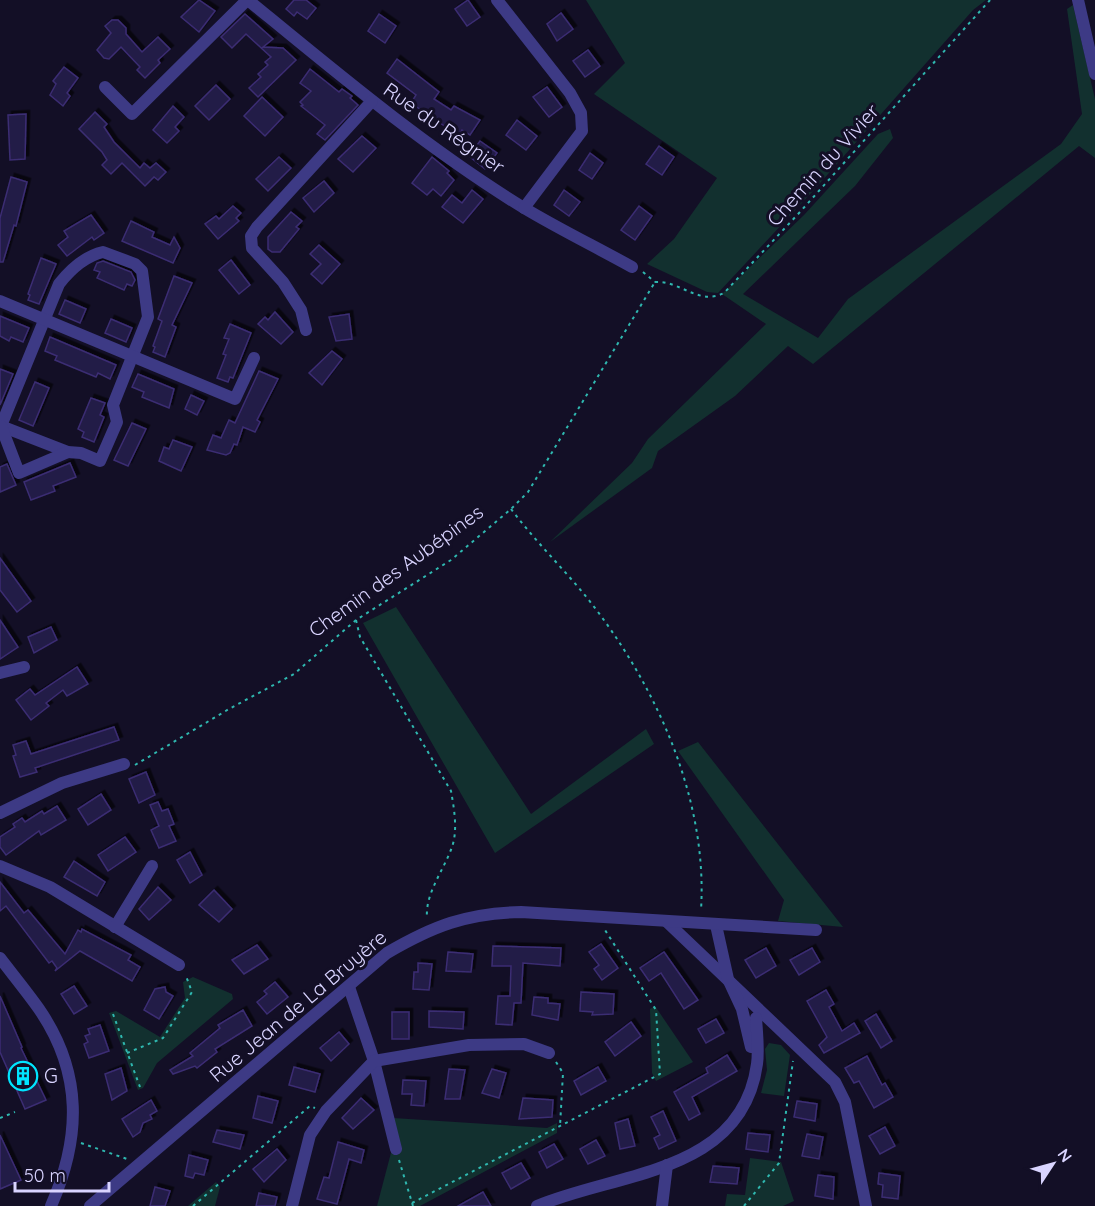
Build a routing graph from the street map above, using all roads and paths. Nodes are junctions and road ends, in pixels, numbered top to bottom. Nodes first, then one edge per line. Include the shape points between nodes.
1 (248, 0) edge
2 (497, 0) edge
3 (990, 0) edge
4 (1078, 0) edge
5 (1095, 74) edge
6 (105, 87) dead end
7 (372, 101) junction
8 (524, 208) junction
9 (632, 267) joint
10 (655, 282) junction
11 (0, 300) edge
12 (44, 320) junction
13 (306, 330) dead end
14 (133, 356) junction
15 (254, 358) dead end
16 (1, 426) edge
17 (68, 452) junction
18 (511, 509) junction
19 (356, 620) junction
20 (24, 667) dead end
21 (0, 673) edge
22 (124, 764) joint
23 (0, 813) edge
24 (0, 866) edge
25 (152, 866) dead end
26 (597, 918) junction
27 (666, 921) junction
28 (700, 924) junction
29 (716, 925) junction
30 (115, 927) junction
31 (428, 930) junction
32 (816, 930) dead end
33 (0, 958) edge
34 (179, 965) joint
35 (728, 979) junction
36 (349, 987) junction
37 (113, 1014) dead end
38 (755, 1016) junction
39 (795, 1041) junction
40 (127, 1053) junction
41 (549, 1053) joint
42 (374, 1061) junction
43 (140, 1087) dead end
44 (326, 1111) junction
45 (15, 1112) dead end
46 (0, 1118) edge
47 (560, 1126) junction
48 (73, 1140) junction
49 (396, 1149) joint
50 (140, 1164) junction
51 (667, 1165) junction
52 (412, 1205) edge
53 (52, 1206) edge
54 (90, 1206) edge
55 (193, 1206) edge
56 (292, 1206) edge
57 (537, 1206) edge
58 (662, 1206) edge
59 (744, 1206) edge
60 (866, 1206) edge

1 - 6 street via 132,114
1 - 7 street, Rue du Régnier
2 - 8 street via 570,93 580,113 582,131
3 - 10 path, Chemin du Vivier via 724,293 703,298 665,281
4 - 5 street
7 - 8 street, Rue du Régnier
7 - 13 street via 251,236 252,248 283,282 301,310
8 - 9 street, Rue du Régnier
9 - 10 path, Chemin du Vivier via 650,275
10 - 18 path, Chemin des Aubépines via 528,492
11 - 12 street
12 - 14 street
12 - 14 street via 59,284 94,254 103,252 135,264 142,271 148,317
12 - 16 street
14 - 15 street via 235,399
14 - 17 street via 113,405 117,422 100,461
16 - 17 street
16 - 17 street via 19,473
18 - 19 path, Chemin des Aubépines via 451,560
18 - 28 path via 537,544 589,600 667,728 694,821 702,889
19 - 22 path, Chemin des Aubépines via 294,674 150,758 135,765
19 - 31 path via 360,637 451,791 455,816 453,845 426,905
20 - 21 street
22 - 23 street via 62,783
24 - 30 street via 50,887
25 - 30 street
26 - 27 street, Rue Jean de La Bruyère
26 - 31 street, Rue Jean de La Bruyère via 486,913
26 - 47 path via 656,1010 660,1074
27 - 28 street, Rue Jean de La Bruyère
27 - 35 street
28 - 29 street, Rue Jean de La Bruyère
29 - 32 street, Rue Jean de La Bruyère
29 - 35 street
30 - 34 street
31 - 36 street, Rue Jean de La Bruyère via 387,953
33 - 48 street via 40,1010 57,1040 74,1102
34 - 40 path via 192,992 163,1038
35 - 38 street
35 - 38 street
36 - 42 street
36 - 50 street, Rue Jean de La Bruyère
37 - 40 path
38 - 39 street
38 - 51 street via 758,1064 745,1106 724,1134 694,1154
39 - 59 path via 779,1163
39 - 60 street via 835,1082 845,1102
40 - 43 path
41 - 42 street via 524,1044 469,1046
41 - 47 path via 563,1073
42 - 44 street
42 - 49 street
44 - 55 path via 310,1106
44 - 56 street via 310,1135
45 - 46 path
47 - 52 path
48 - 50 path
48 - 53 street
49 - 52 path
50 - 54 street, Rue Jean de La Bruyère
51 - 57 street
51 - 58 street

